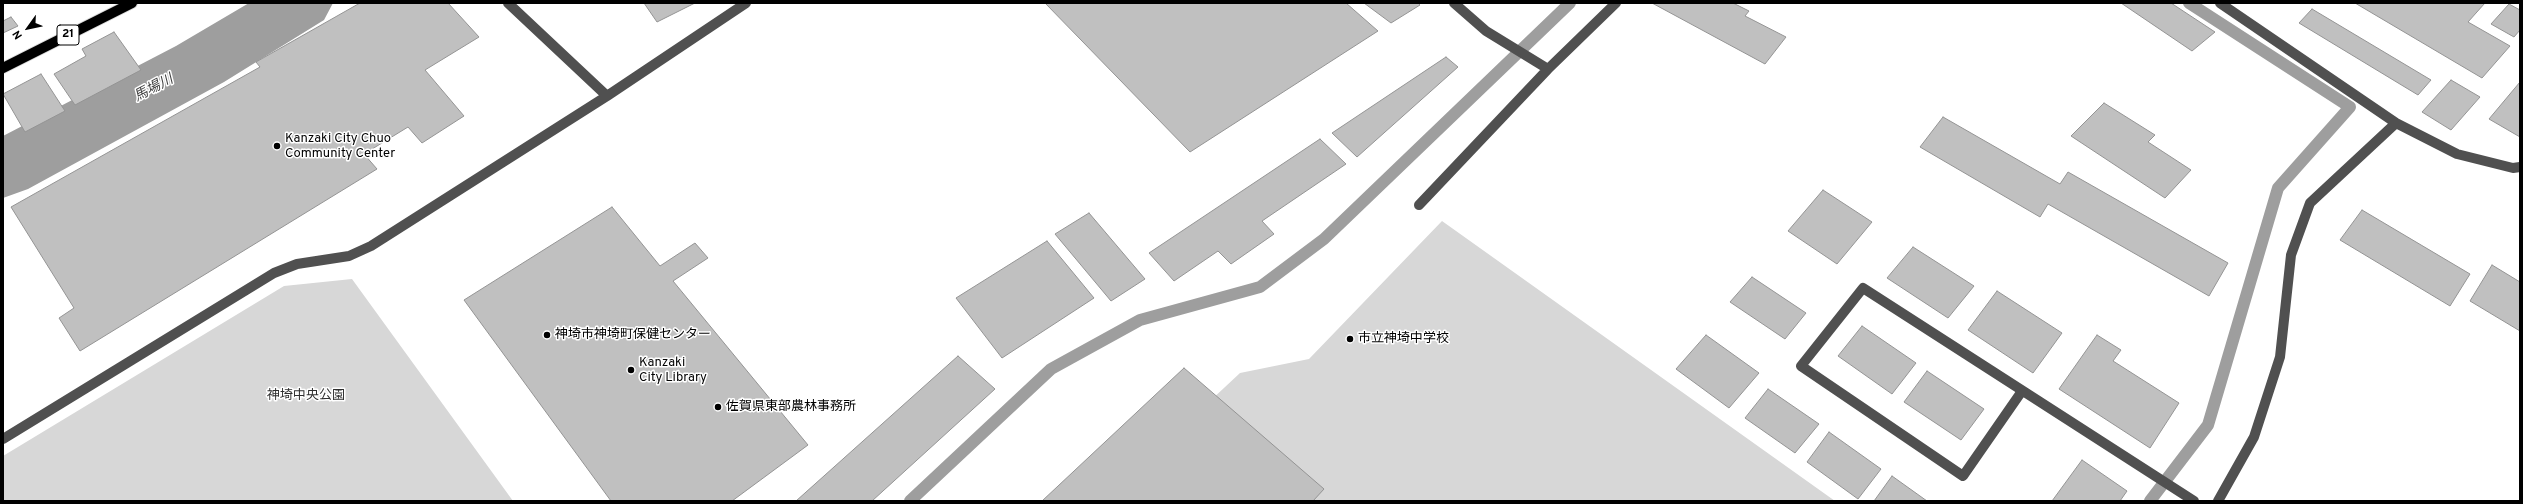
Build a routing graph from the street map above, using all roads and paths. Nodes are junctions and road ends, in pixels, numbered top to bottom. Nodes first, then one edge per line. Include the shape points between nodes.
1 (132, 3) edge
2 (508, 3) edge
3 (746, 3) edge
4 (1454, 3) edge
5 (1616, 3) edge
6 (2220, 3) edge
7 (3, 68) edge
8 (1548, 69) junction
9 (607, 96) junction
10 (2396, 123) junction
11 (2520, 167) edge
12 (1419, 205) dead end
13 (2022, 391) junction
14 (3, 439) edge
15 (2194, 501) edge
16 (2218, 501) edge

1 - 7 main road, 21
2 - 9 street
3 - 9 street
4 - 8 street via 1486,31
5 - 8 street
6 - 10 street
8 - 12 street
9 - 14 street via 371,246 349,256 297,264 274,273
10 - 11 street via 2456,154 2513,168
10 - 16 street via 2310,203 2291,255 2280,357 2254,437
13 - 13 street via 1863,288 1802,366 1962,476
13 - 15 street

